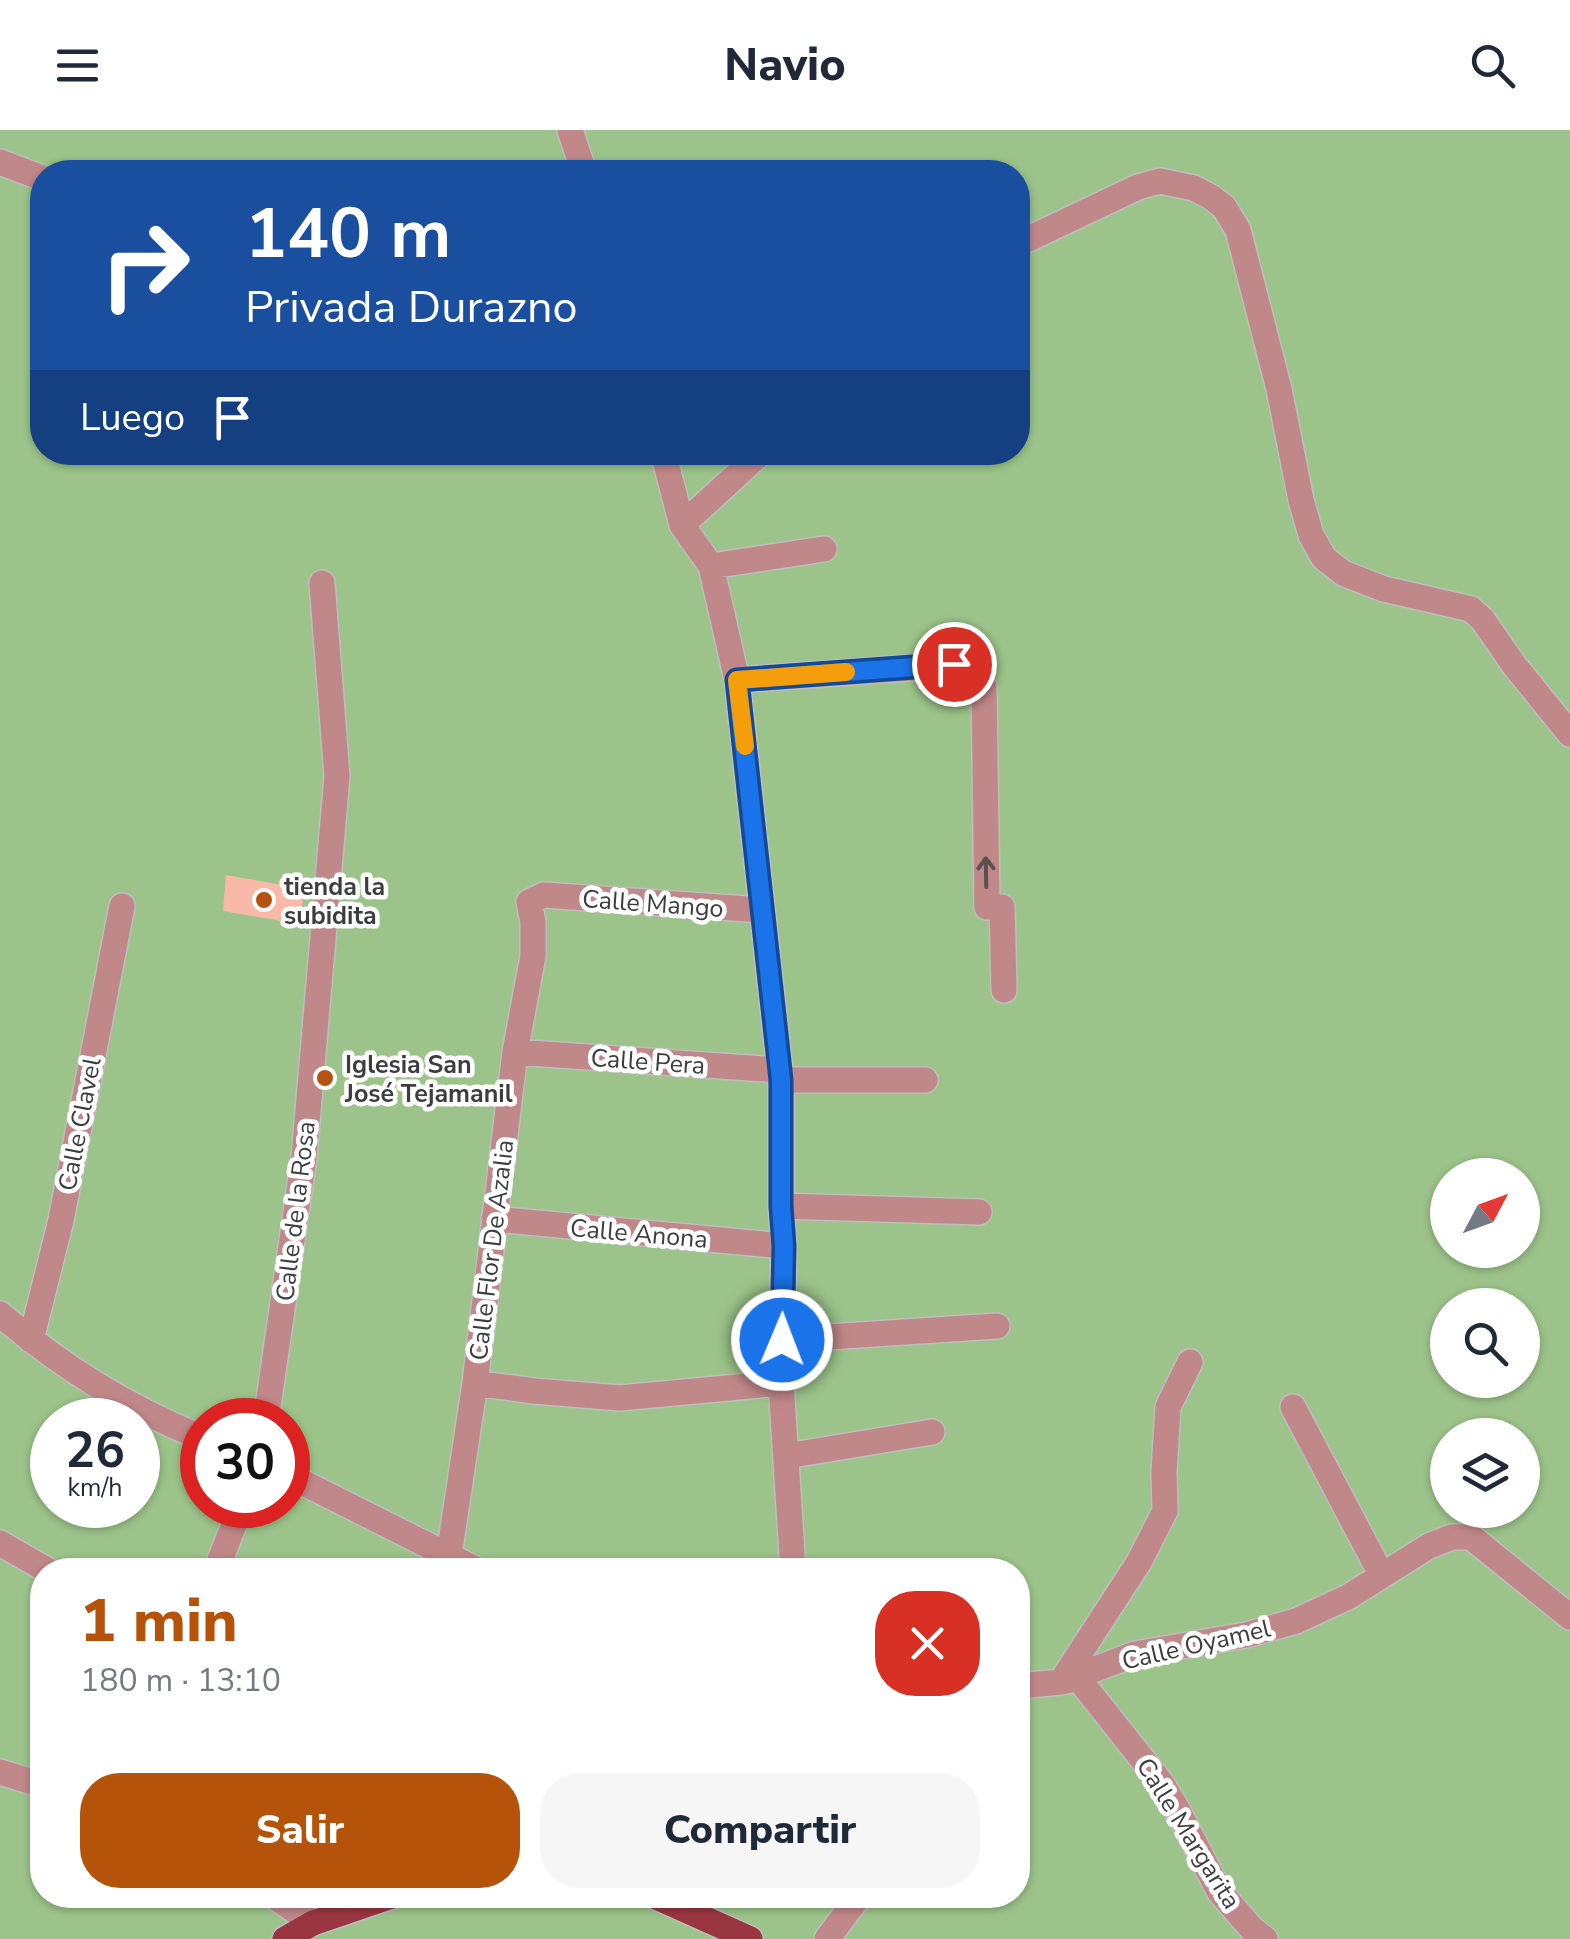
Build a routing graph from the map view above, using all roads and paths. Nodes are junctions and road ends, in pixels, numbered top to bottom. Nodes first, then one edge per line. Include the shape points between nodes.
1 (570, 130) edge
2 (580, 160) edge
3 (0, 162) edge
4 (30, 173) edge
5 (1030, 238) edge
6 (666, 465) edge
7 (748, 465) edge
8 (682, 525) junction
9 (824, 549) dead end
10 (711, 566) junction
11 (322, 583) dead end
12 (737, 680) junction
13 (1570, 734) edge
14 (544, 895) joint
15 (122, 906) dead end
16 (762, 910) junction
17 (1004, 990) dead end
18 (515, 1052) junction
19 (780, 1075) junction
20 (925, 1080) dead end
21 (781, 1206) junction
22 (979, 1212) dead end
23 (494, 1219) junction
24 (784, 1246) junction
25 (0, 1314) edge
26 (997, 1326) dead end
27 (31, 1340) junction
28 (782, 1340) junction
29 (1190, 1362) dead end
30 (475, 1382) junction
31 (780, 1383) junction
32 (269, 1398) edge
33 (1293, 1407) dead end
34 (180, 1428) edge
35 (932, 1432) dead end
36 (786, 1456) junction
37 (310, 1486) edge
38 (233, 1528) edge
39 (0, 1543) edge
40 (448, 1555) junction
41 (221, 1558) edge
42 (454, 1558) edge
43 (792, 1558) edge
44 (30, 1560) edge
45 (1381, 1574) junction
46 (1570, 1617) edge
47 (1061, 1682) junction
48 (1030, 1685) edge
49 (0, 1772) edge
50 (30, 1781) edge
51 (291, 1908) edge
52 (357, 1908) edge
53 (681, 1908) edge
54 (850, 1908) edge
55 (313, 1923) junction
56 (284, 1939) edge
57 (750, 1939) edge
58 (827, 1939) edge
59 (1265, 1939) edge

1 - 2 street
3 - 4 street
5 - 13 street via 1160,181 1194,188 1224,207 1238,230 1301,500 1324,558 1384,588 1470,610
6 - 8 street
7 - 8 street
8 - 10 street
9 - 10 street
10 - 12 street
11 - 32 street, Calle de la Rosa via 337,776 304,1158
12 - 16 street
17 -> 12 street via 1002,907 986,907 984,687 954,664
14 - 16 street, Calle Mango
14 - 18 street, Calle Flor De Azalia via 530,902 533,956
15 - 27 street, Calle Clavel
16 - 19 street
18 - 19 street, Calle Pera
18 - 23 street, Calle Flor De Azalia
19 - 20 street, Calle Pera
19 - 21 street
21 - 22 street
21 - 24 street
23 - 24 street, Calle Anona
23 - 30 street, Calle Flor De Azalia
24 - 28 street
25 - 27 street
26 - 28 street
27 - 34 street via 119,1399
28 - 31 street
29 - 47 street via 1168,1408 1165,1511
30 - 31 street via 620,1398
30 - 40 street, Calle Flor De Azalia
31 - 36 street
33 - 45 street
35 - 36 street
36 - 43 street
37 - 40 street
38 - 41 street
39 - 44 street
40 - 42 street
45 - 46 street, Calle Oyamel via 1452,1536 1471,1536
45 - 47 street, Calle Oyamel via 1296,1621 1135,1654
47 - 48 street
47 - 59 street, Calle Margarita via 1078,1678 1148,1764 1219,1891
49 - 50 street
51 - 55 street
52 - 55 main road
53 - 57 main road
54 - 58 street
55 - 56 main road

